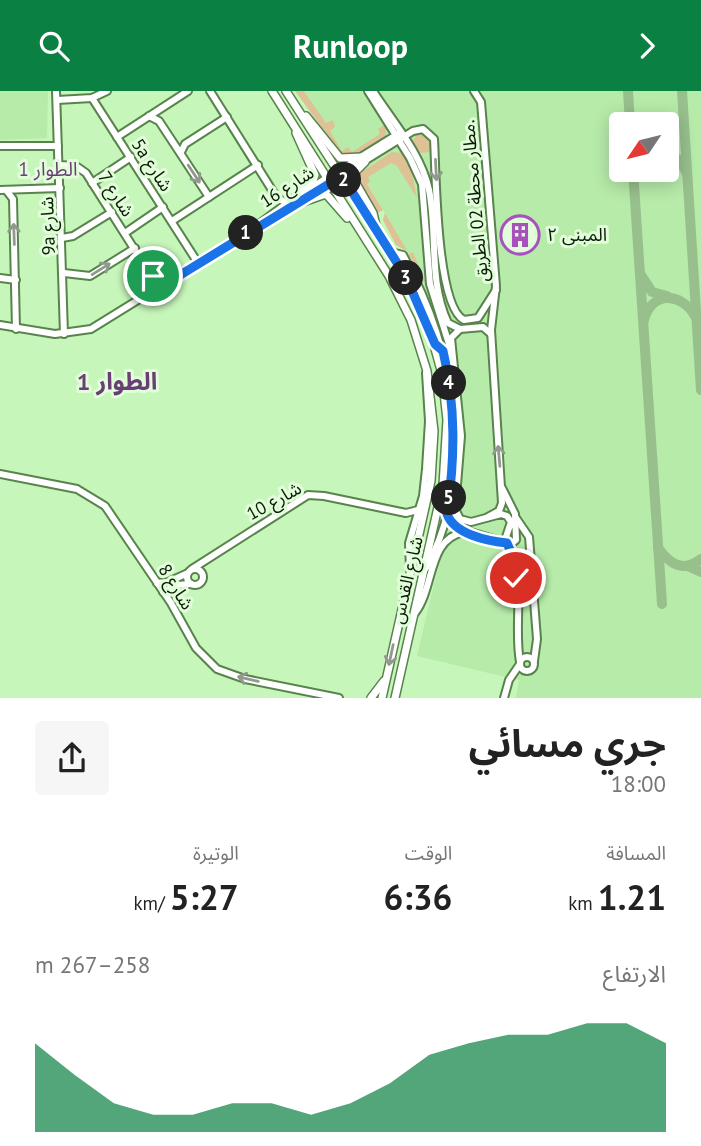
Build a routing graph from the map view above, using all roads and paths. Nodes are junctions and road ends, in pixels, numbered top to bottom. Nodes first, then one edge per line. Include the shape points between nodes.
1 (107, 91) edge
2 (188, 91) edge
3 (210, 91) edge
4 (272, 91) edge
5 (286, 91) edge
6 (368, 91) edge
7 (373, 91) edge
8 (474, 91) edge
9 (57, 95) edge
10 (92, 98) junction
11 (302, 115) junction
12 (149, 116) junction
13 (227, 117) junction
14 (292, 123) junction
15 (389, 125) junction
16 (400, 136) junction
17 (117, 137) junction
18 (385, 142) junction
19 (58, 144) junction
20 (0, 146) edge
21 (383, 150) junction
22 (181, 152) junction
23 (408, 154) junction
24 (131, 157) junction
25 (364, 159) junction
26 (258, 165) junction
27 (59, 167) junction
28 (341, 173) junction
29 (329, 181) junction
30 (92, 183) junction
31 (60, 188) junction
32 (3, 190) edge
33 (209, 197) junction
34 (277, 198) junction
35 (298, 200) junction
36 (287, 202) junction
37 (163, 207) junction
38 (276, 209) junction
39 (111, 212) junction
40 (172, 221) junction
41 (251, 230) junction
42 (376, 230) junction
43 (125, 233) junction
44 (362, 233) junction
45 (62, 238) junction
46 (135, 247) junction
47 (391, 251) junction
48 (200, 262) junction
49 (64, 273) junction
50 (0, 278) edge
51 (16, 281) junction
52 (161, 287) junction
53 (496, 290) junction
54 (424, 297) junction
55 (422, 310) junction
56 (0, 325) edge
57 (16, 329) junction
58 (460, 329) junction
59 (66, 334) junction
60 (491, 334) junction
61 (435, 344) junction
62 (443, 351) junction
63 (453, 363) junction
64 (427, 372) junction
65 (0, 474) edge
66 (501, 486) junction
67 (418, 510) junction
68 (407, 513) junction
69 (447, 514) junction
70 (488, 517) junction
71 (516, 518) junction
72 (414, 523) junction
73 (507, 531) junction
74 (464, 532) junction
75 (488, 538) junction
76 (507, 543) junction
77 (515, 554) junction
78 (204, 559) junction
79 (531, 566) junction
80 (425, 570) junction
81 (190, 571) junction
82 (202, 572) junction
83 (410, 572) junction
84 (157, 583) junction
85 (191, 584) junction
86 (173, 586) junction
87 (163, 592) junction
88 (170, 602) junction
89 (415, 613) junction
90 (534, 661) junction
91 (521, 666) junction
92 (387, 677) junction
93 (339, 698) edge
94 (371, 698) edge
95 (382, 698) edge
96 (395, 698) edge
97 (505, 698) edge

1 - 10 street
2 - 12 street
3 - 13 street
4 - 14 main road, شارع القدس
5 - 11 main road, شارع القدس
6 - 15 street
7 - 16 street
8 - 53 street, مطار محطة 02 الطريق. via 481,102
9 - 10 street
9 - 19 street, 9a شارع
10 - 17 street, 5a شارع
11 - 25 main road via 315,123 337,156
11 - 28 main road, شارع القدس
12 - 17 street
12 - 22 street via 158,119
13 - 22 street via 185,144
13 - 26 street
14 - 29 main road, شارع القدس
14 - 35 main road via 315,175
15 - 16 street
15 - 18 street
16 - 18 street
16 - 21 street
16 - 23 street
16 -> 53 street, مطار محطة 02 الطريق. via 423,129 434,139 444,276 453,310 464,320 478,318
16 - 58 street via 428,187 438,296 448,323
17 - 24 street, 5a شارع
18 - 25 street
19 - 20 street
19 - 27 street, 9a شارع
21 - 23 street
21 - 25 street
22 -> 33 street
23 - 63 street via 425,193 430,284
24 - 30 street
24 - 37 street, 5a شارع
25 - 28 street
25 - 42 main road via 354,180 373,213
26 - 33 street
26 - 34 street
27 - 30 street, شارع 7 via 79,167
27 - 31 street, 9a شارع
28 - 29 street, شارع 16
28 - 42 main road, شارع القدس
29 - 35 street, شارع 16
29 - 44 main road, شارع القدس
30 - 39 street, شارع 7
31 - 32 street
31 - 45 street, 9a شارع
51 -> 32 street via 13,199
33 - 40 street
34 - 36 street
34 - 38 street
35 - 36 street, شارع 16
35 - 41 street, شارع 16
35 - 44 main road via 328,194
36 - 38 street, شارع 16
37 - 40 street, 5a شارع
37 - 43 street
38 - 41 street, شارع 16
39 - 43 street, شارع 7
39 - 45 street
40 - 48 street, 5a شارع
41 - 48 street, شارع 16
42 - 47 main road, شارع القدس
43 - 46 street, شارع 7
44 - 64 main road, شارع القدس via 405,305
45 - 49 street, 9a شارع
49 -> 46 street via 90,276
46 - 52 street, شارع 7
47 - 54 street via 402,254
47 - 55 main road, شارع القدس
48 - 52 street, شارع 16
49 - 59 street, 9a شارع
50 - 51 street
51 - 57 street
52 - 59 street, شارع 16 via 98,326
53 - 60 street
54 - 55 main road
54 - 62 street
55 - 61 main road, شارع القدس
56 - 57 street, شارع 16
57 - 59 street, شارع 16
58 - 60 street via 481,327
58 - 63 street via 452,336
66 -> 60 street
61 - 62 main road
61 - 80 main road, شارع القدس via 447,436 441,500
62 - 69 street via 454,426
63 - 70 street via 461,436 455,511 468,522
64 - 67 street via 426,469
64 - 83 main road, شارع القدس via 434,431 432,466
65 - 84 street, شارع 8 via 71,487 98,499
66 - 70 street via 501,506
66 - 71 street
67 - 68 street, شارع 10
67 - 72 street
68 - 72 street
68 - 78 street, شارع 10 via 313,494
69 - 74 street
69 - 80 street
70 - 73 street via 508,517
71 - 76 street via 516,540
71 - 79 street via 528,534
72 - 83 street
73 - 75 street
73 - 76 street
74 - 75 street
74 - 89 street via 443,541
75 - 76 street
76 - 77 street
77 - 79 street
77 - 91 street
78 - 81 street, شارع 10
78 - 82 street
79 - 90 street
80 - 89 main road, شارع القدس
81 - 82 street
81 - 84 street
81 - 85 street
82 - 85 street via 200,583
83 -> 92 main road, شارع القدس
84 - 87 street, شارع 8
85 - 86 street
86 - 87 street
86 - 88 street
87 - 88 street, شارع 8
93 -> 88 street, شارع 8 via 237,677 212,666 196,648
89 - 96 main road, شارع القدس
90 - 91 street via 527,657
90 - 91 street via 534,669
91 - 97 street via 509,680
92 - 94 main road
92 - 95 main road, شارع القدس

